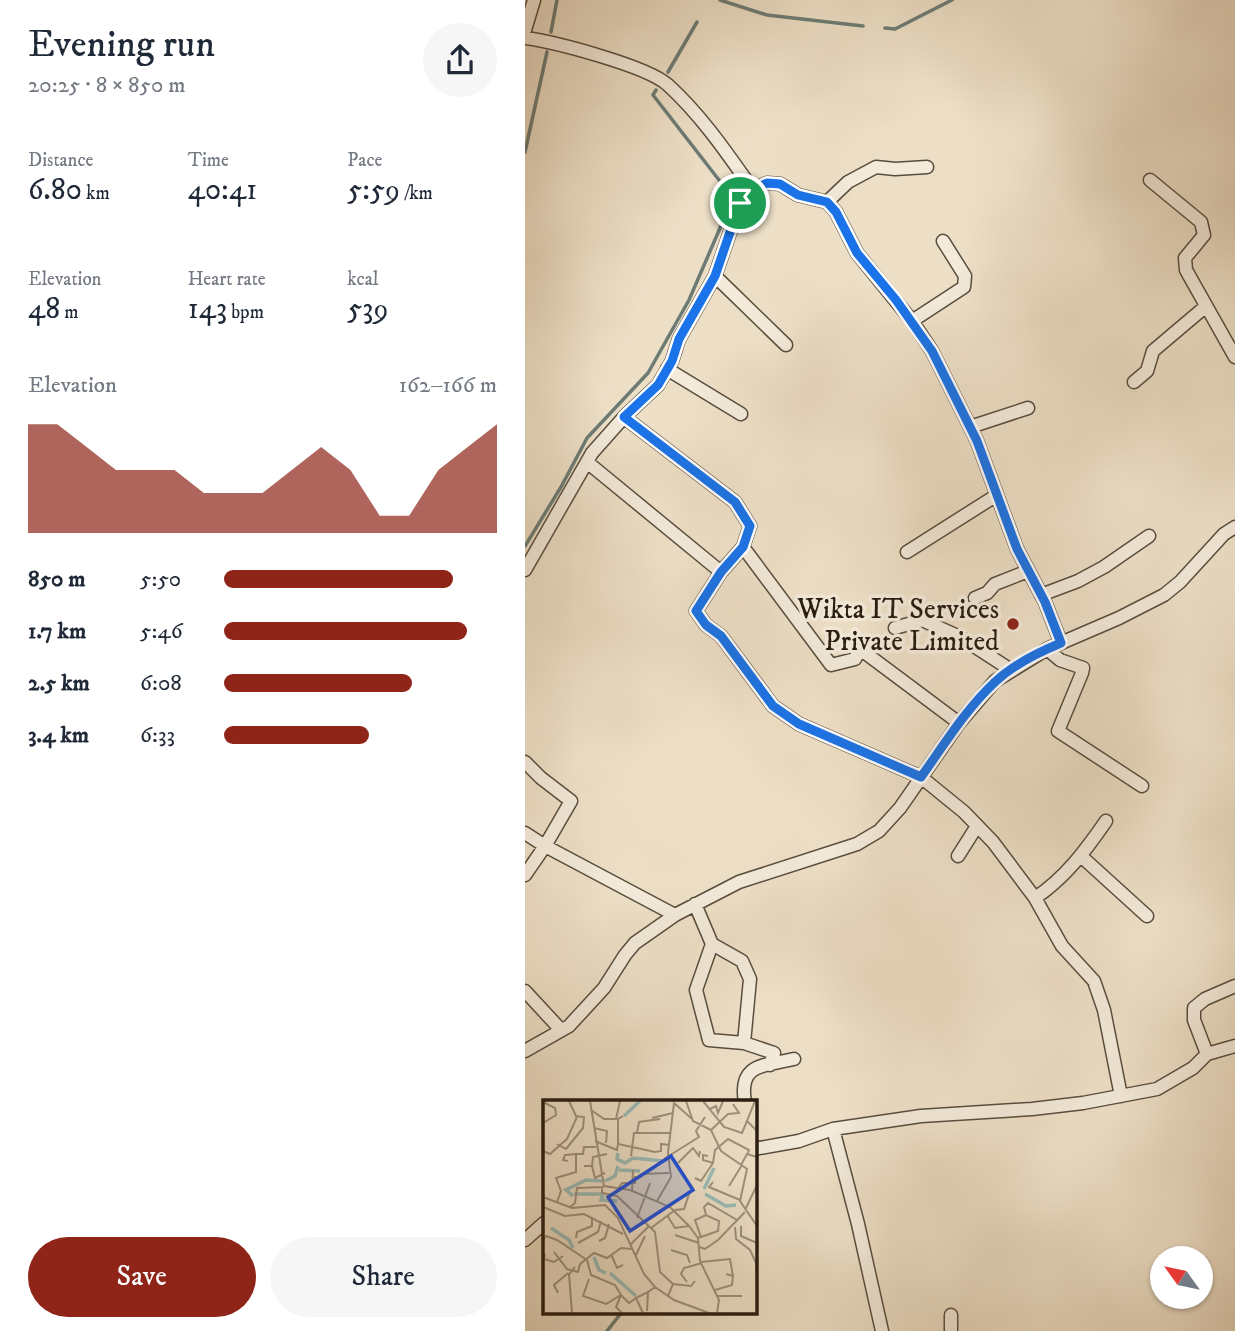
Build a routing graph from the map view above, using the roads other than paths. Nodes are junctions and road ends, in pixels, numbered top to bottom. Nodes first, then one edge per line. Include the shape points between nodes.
1 (534, 0) edge
2 (525, 30) edge
3 (525, 38) edge
4 (927, 167) dead end
5 (1150, 180) dead end
6 (753, 190) junction
7 (827, 202) junction
8 (943, 241) dead end
9 (715, 276) junction
10 (1205, 307) junction
11 (912, 321) junction
12 (786, 345) dead end
13 (1235, 357) edge
14 (667, 369) junction
15 (1134, 382) dead end
16 (1028, 408) dead end
17 (741, 414) dead end
18 (624, 417) junction
19 (970, 427) junction
20 (587, 462) junction
21 (997, 495) junction
22 (1235, 527) edge
23 (1149, 536) dead end
24 (743, 547) junction
25 (907, 552) dead end
26 (525, 570) edge
27 (1028, 571) junction
28 (721, 572) junction
29 (1041, 595) junction
30 (975, 598) dead end
31 (895, 628) dead end
32 (1061, 643) junction
33 (1047, 649) junction
34 (1011, 670) junction
35 (959, 723) junction
36 (525, 762) edge
37 (921, 777) junction
38 (1142, 786) dead end
39 (1107, 821) dead end
40 (978, 826) junction
41 (525, 833) edge
42 (545, 846) junction
43 (958, 856) dead end
44 (1082, 856) junction
45 (525, 875) edge
46 (1035, 898) junction
47 (695, 904) junction
48 (675, 915) junction
49 (1147, 916) dead end
50 (712, 944) junction
51 (1235, 986) edge
52 (525, 990) edge
53 (561, 1030) junction
54 (744, 1043) junction
55 (1235, 1046) edge
56 (525, 1051) edge
57 (1207, 1054) junction
58 (794, 1059) dead end
59 (770, 1065) junction
60 (1121, 1096) junction
61 (745, 1100) edge
62 (833, 1129) junction
63 (756, 1149) edge
64 (543, 1224) edge
65 (525, 1240) edge
66 (951, 1315) dead end
67 (882, 1331) edge
68 (951, 1331) edge

1 - 2 street
3 - 6 street via 592,54 667,83 715,136
4 - 7 street via 877,167 848,182
5 - 10 street via 1201,222 1204,235 1185,258 1186,270
6 - 7 street via 767,183 780,184 798,195
6 - 9 street via 740,203
7 - 11 street via 857,253
8 - 11 street via 965,276 964,287
9 - 12 street
9 - 14 street
10 - 13 street
10 - 15 street via 1153,351 1147,371
11 - 19 street
14 - 17 street
14 - 18 street via 658,385
16 - 19 street
18 - 20 street
18 - 24 street via 735,502 750,526
19 - 21 street
20 - 26 street
20 - 28 street
21 - 25 street
21 - 27 street
22 - 32 street via 1164,594
23 - 29 street via 1104,567
24 - 28 street
24 - 35 street via 831,665 855,659 860,649
27 - 29 street
27 - 30 street
28 - 37 street via 696,611 721,636 773,706 799,724
29 - 32 street
31 - 34 street via 922,620 960,637
32 - 33 street
33 - 34 street
33 - 38 street via 1060,660 1083,668 1058,731
34 - 35 street via 995,681
35 - 37 street
36 - 42 street via 571,801
37 - 40 street
37 - 47 street via 879,831 857,844 739,882
39 - 44 street
40 - 43 street
40 - 46 street
41 - 42 street
42 - 45 street
42 - 48 street
44 - 46 street
44 - 49 street
46 - 60 street via 1062,946 1094,981
47 - 48 street
47 - 50 street
48 - 53 street via 635,943 604,988
50 - 54 street via 742,961 750,979
50 - 54 street via 696,990 709,1040
51 - 57 street via 1194,1008
52 - 53 street
53 - 56 street
54 - 59 street via 773,1053
55 - 57 street
57 - 60 street via 1157,1089
58 - 59 street
59 - 61 street via 748,1073
60 - 62 street
62 - 63 street
62 - 67 street
64 - 65 street
66 - 68 street

